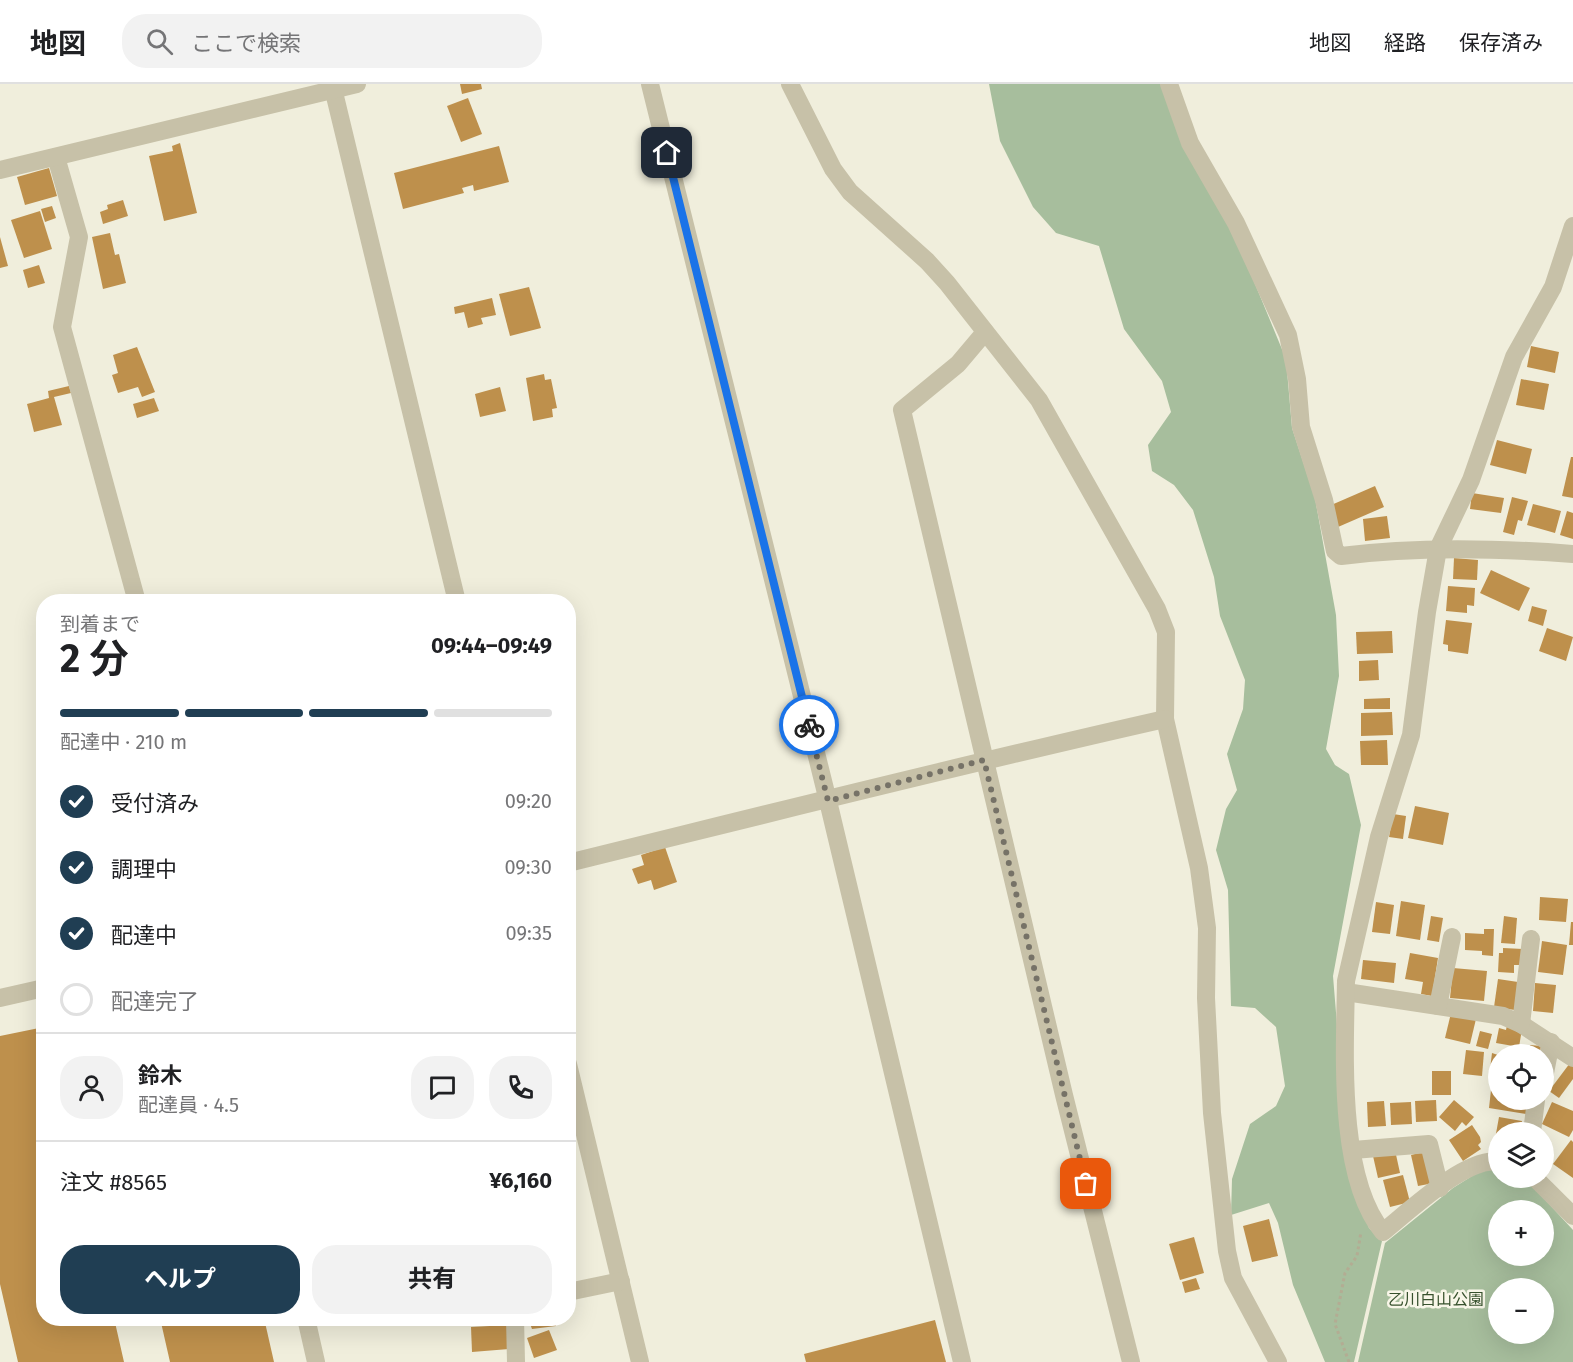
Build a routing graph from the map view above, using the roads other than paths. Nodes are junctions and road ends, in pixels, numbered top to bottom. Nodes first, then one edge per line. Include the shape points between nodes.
1 (357, 84) edge
2 (650, 84) edge
3 (790, 84) edge
4 (1169, 84) edge
5 (333, 87) edge
6 (56, 157) junction
7 (0, 170) edge
8 (1573, 226) edge
9 (985, 332) junction
10 (1438, 549) junction
11 (1573, 554) edge
12 (135, 594) edge
13 (455, 594) edge
14 (1165, 719) junction
15 (984, 760) junction
16 (828, 801) junction
17 (576, 860) edge
18 (1452, 937) dead end
19 (1531, 939) dead end
20 (36, 990) edge
21 (1346, 992) junction
22 (0, 998) edge
23 (1438, 1006) junction
24 (1521, 1024) junction
25 (1551, 1042) joint
26 (1573, 1058) edge
27 (576, 1097) edge
28 (1353, 1150) junction
29 (1488, 1162) edge
30 (1440, 1188) junction
31 (1545, 1188) edge
32 (1573, 1216) edge
33 (621, 1281) junction
34 (576, 1290) edge
35 (308, 1326) edge
36 (514, 1326) edge
37 (316, 1362) edge
38 (516, 1362) edge
39 (640, 1362) edge
40 (962, 1362) edge
41 (1131, 1362) edge
42 (1278, 1362) edge

1 - 5 street
2 - 16 street
3 - 9 street via 833,168 850,192 927,261
4 - 10 street via 1190,143 1236,223 1288,334 1301,427 1335,551 1341,556
5 - 6 street
5 - 13 street
6 - 7 street
6 - 12 street via 79,237 63,327
8 - 10 street via 1553,287 1514,357 1471,480
9 - 14 street via 1039,400 1157,609 1166,632
9 - 15 street via 958,364 902,410
10 - 11 street
10 - 21 street via 1411,735 1379,837
14 - 15 street
14 - 42 street via 1193,837 1207,928 1212,1113 1227,1251 1233,1278
15 - 16 street
15 - 41 street
16 - 17 street
16 - 40 street
18 - 23 street
19 - 24 street
20 - 22 street
21 - 23 street
21 - 28 street via 1347,1108
23 - 24 street via 1503,1016
24 - 25 street
25 - 26 street
27 - 33 street
28 - 30 street via 1430,1144
28 - 30 street via 1362,1198 1383,1232
29 - 30 street via 1478,1163
31 - 32 street
33 - 34 street
33 - 39 street
35 - 37 street
36 - 38 street

